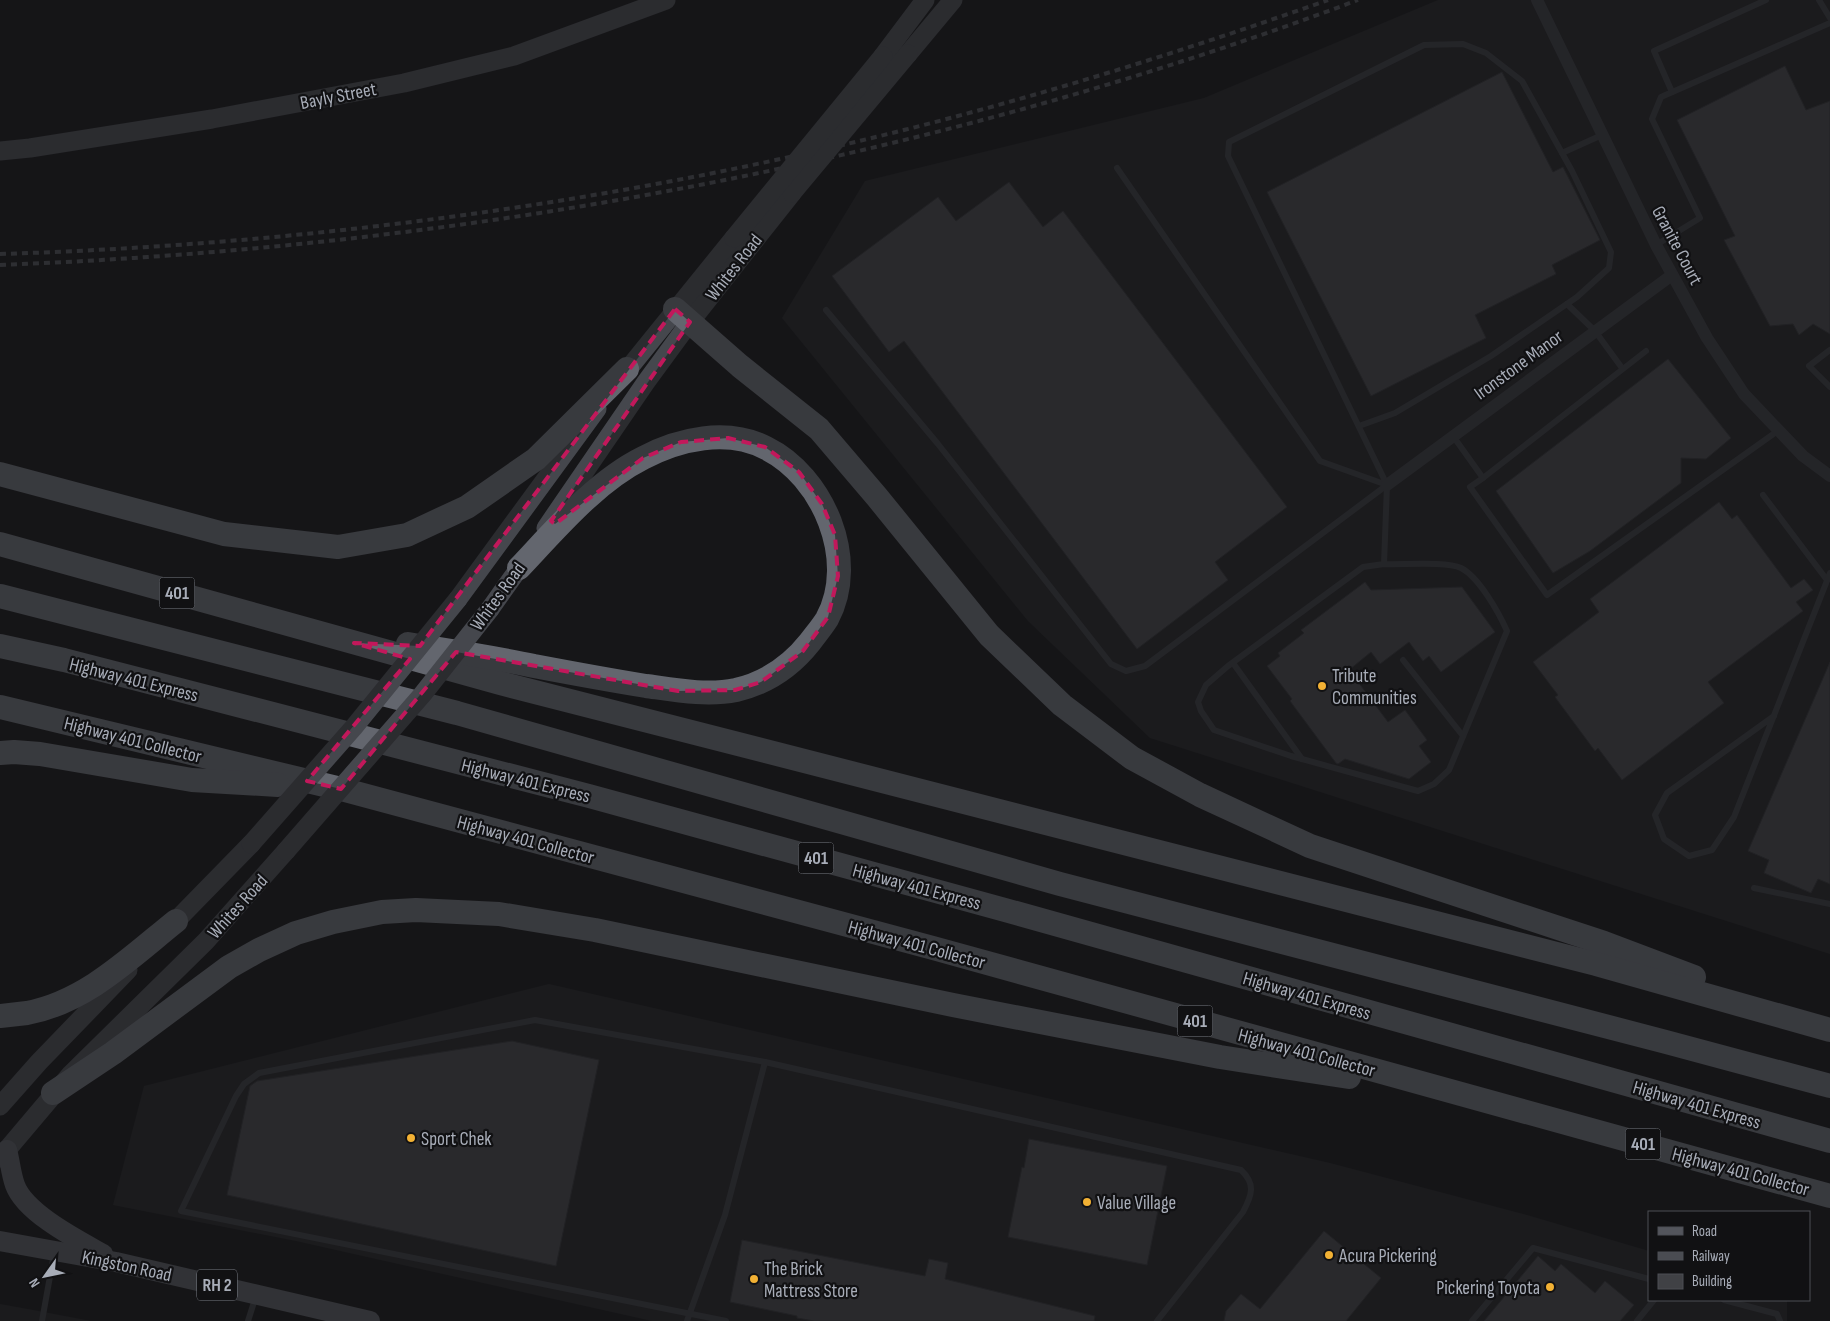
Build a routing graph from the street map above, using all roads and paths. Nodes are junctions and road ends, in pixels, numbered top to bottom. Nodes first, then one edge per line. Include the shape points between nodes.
1 (666, 0) edge
2 (925, 0) edge
3 (953, 0) edge
4 (1766, 0) edge
5 (1819, 0) edge
6 (1540, 6) edge
7 (1830, 18) edge
8 (1830, 23) edge
9 (1672, 92) junction
10 (1602, 135) junction
11 (0, 151) edge
12 (1562, 153) junction
13 (1117, 168) dead end
14 (1656, 245) junction
15 (1672, 275) junction
16 (1566, 304) junction
17 (826, 310) dead end
18 (682, 315) junction
19 (1595, 331) junction
20 (1830, 350) edge
21 (1646, 351) dead end
22 (1622, 368) junction
23 (627, 369) junction
24 (1830, 387) edge
25 (1359, 426) junction
26 (1779, 430) junction
27 (1453, 436) junction
28 (0, 474) edge
29 (1830, 476) edge
30 (1483, 478) junction
31 (1387, 485) junction
32 (1763, 495) dead end
33 (0, 544) edge
34 (1384, 564) junction
35 (519, 568) junction
36 (1830, 573) edge
37 (1827, 580) junction
38 (0, 592) edge
39 (0, 596) edge
40 (57, 609) junction
41 (354, 643) junction
42 (0, 646) edge
43 (1403, 660) dead end
44 (1232, 663) junction
45 (0, 707) edge
46 (1774, 716) junction
47 (1463, 736) junction
48 (0, 753) edge
49 (1302, 760) junction
50 (341, 789) junction
51 (1754, 888) dead end
52 (1830, 904) edge
53 (176, 921) junction
54 (0, 1016) edge
55 (1830, 1029) edge
56 (765, 1062) junction
57 (1830, 1086) edge
58 (1456, 1093) junction
59 (54, 1094) junction
60 (0, 1106) edge
61 (1830, 1141) edge
62 (4, 1154) edge
63 (1830, 1196) edge
64 (0, 1241) edge
65 (54, 1250) junction
66 (116, 1262) junction
67 (1648, 1279) edge
68 (256, 1294) junction
69 (1653, 1301) edge
70 (1728, 1301) edge
71 (689, 1313) junction
72 (42, 1321) edge
73 (248, 1321) edge
74 (370, 1321) edge
75 (687, 1321) edge
76 (726, 1321) edge
77 (1157, 1321) edge
78 (1472, 1321) edge
79 (1637, 1321) edge
80 (1780, 1321) edge

1 - 11 main road, Bayly Street via 514,56 404,83 203,120
2 - 18 main road, Whites Road, bridge via 884,56 734,238
3 - 18 main road, Whites Road, bridge via 756,238
4 - 9 lane via 1654,50
5 - 7 lane
6 - 10 street, Granite Court
8 - 9 lane
9 - 14 lane via 1661,97 1652,119 1700,218
10 - 12 lane
10 - 14 street, Granite Court
12 - 16 lane via 1611,252 1609,268
12 - 25 lane via 1522,81 1486,53 1463,44 1424,45 1229,142 1228,156
13 - 31 lane via 1320,461
14 - 15 street, Granite Court
15 - 19 street, Ironstone Manor
15 - 26 street, Granite Court via 1707,338 1744,394
16 - 19 lane
16 - 25 lane via 1491,356 1395,413
17 - 31 lane via 938,444 1112,664 1126,671 1145,666
18 - 23 main road, Whites Road
18 - 35 main road, Whites Road via 646,382
18 - 55 highway via 819,429 989,635 1062,705 1132,758 1200,795 1310,846 1604,944
19 - 22 lane
19 - 27 street, Ironstone Manor
20 - 24 lane via 1809,366
21 - 22 lane
22 - 30 lane
23 - 28 highway via 536,459 467,507 406,534 338,547 224,534
23 - 53 main road, Whites Road, bridge via 458,599 354,727 251,844
25 - 31 lane
26 - 29 street, Granite Court via 1803,456
26 - 30 lane via 1547,595 1470,487
27 - 30 lane
27 - 31 street, Ironstone Manor
31 - 34 lane
32 - 37 lane
33 - 41 highway, 401
34 - 44 lane via 1363,567
34 - 47 lane via 1461,568 1476,581 1507,631
35 - 41 highway via 582,503 627,467 681,442 728,438 765,447 799,472 829,519 835,536 838,576 828,617 803,651 761,682 735,690 678,691 406,644
35 - 59 main road, Whites Road, bridge via 422,695 286,851 206,941
36 - 37 lane
37 - 46 lane
38 - 40 highway
39 - 40 highway, 401
40 - 57 highway, 401 via 457,713 1060,884
41 - 55 highway, 401 via 1596,964
42 - 61 highway, Highway 401 Express / 401 via 598,798
43 - 47 lane
44 - 49 lane
44 - 49 lane via 1206,684 1198,702 1214,730
45 - 50 highway, Highway 401 Collector / 401
46 - 46 lane via 1734,818 1712,850 1689,856 1664,839 1655,815 1667,793
47 - 49 lane via 1449,770 1434,784 1418,791
48 - 50 highway via 40,754 192,780
50 - 58 highway, Highway 401 Collector / 401
51 - 52 lane
53 - 54 highway via 73,997 28,1012
53 - 60 main road, Whites Road
56 - 71 lane via 725,1215
56 - 71 lane via 535,1020 259,1073 244,1084 236,1096 181,1211
56 - 77 lane via 1241,1170 1252,1185 1250,1199 1243,1212
58 - 59 highway via 1220,1057 595,930 499,914 416,910 382,912 333,922 296,933 258,950 229,967
58 - 63 highway, Highway 401 Collector / 401
59 - 62 main road, Whites Road
62 - 66 main road via 16,1186 29,1203 50,1223
64 - 65 main road, Kingston Road / RH 2
65 - 66 main road, Kingston Road / RH 2
65 - 72 lane
66 - 68 main road, Kingston Road / RH 2
67 - 78 lane via 1533,1248
68 - 73 lane
68 - 74 main road, Kingston Road / RH 2
69 - 79 lane
70 - 80 lane via 1777,1314
71 - 75 lane
71 - 76 lane

